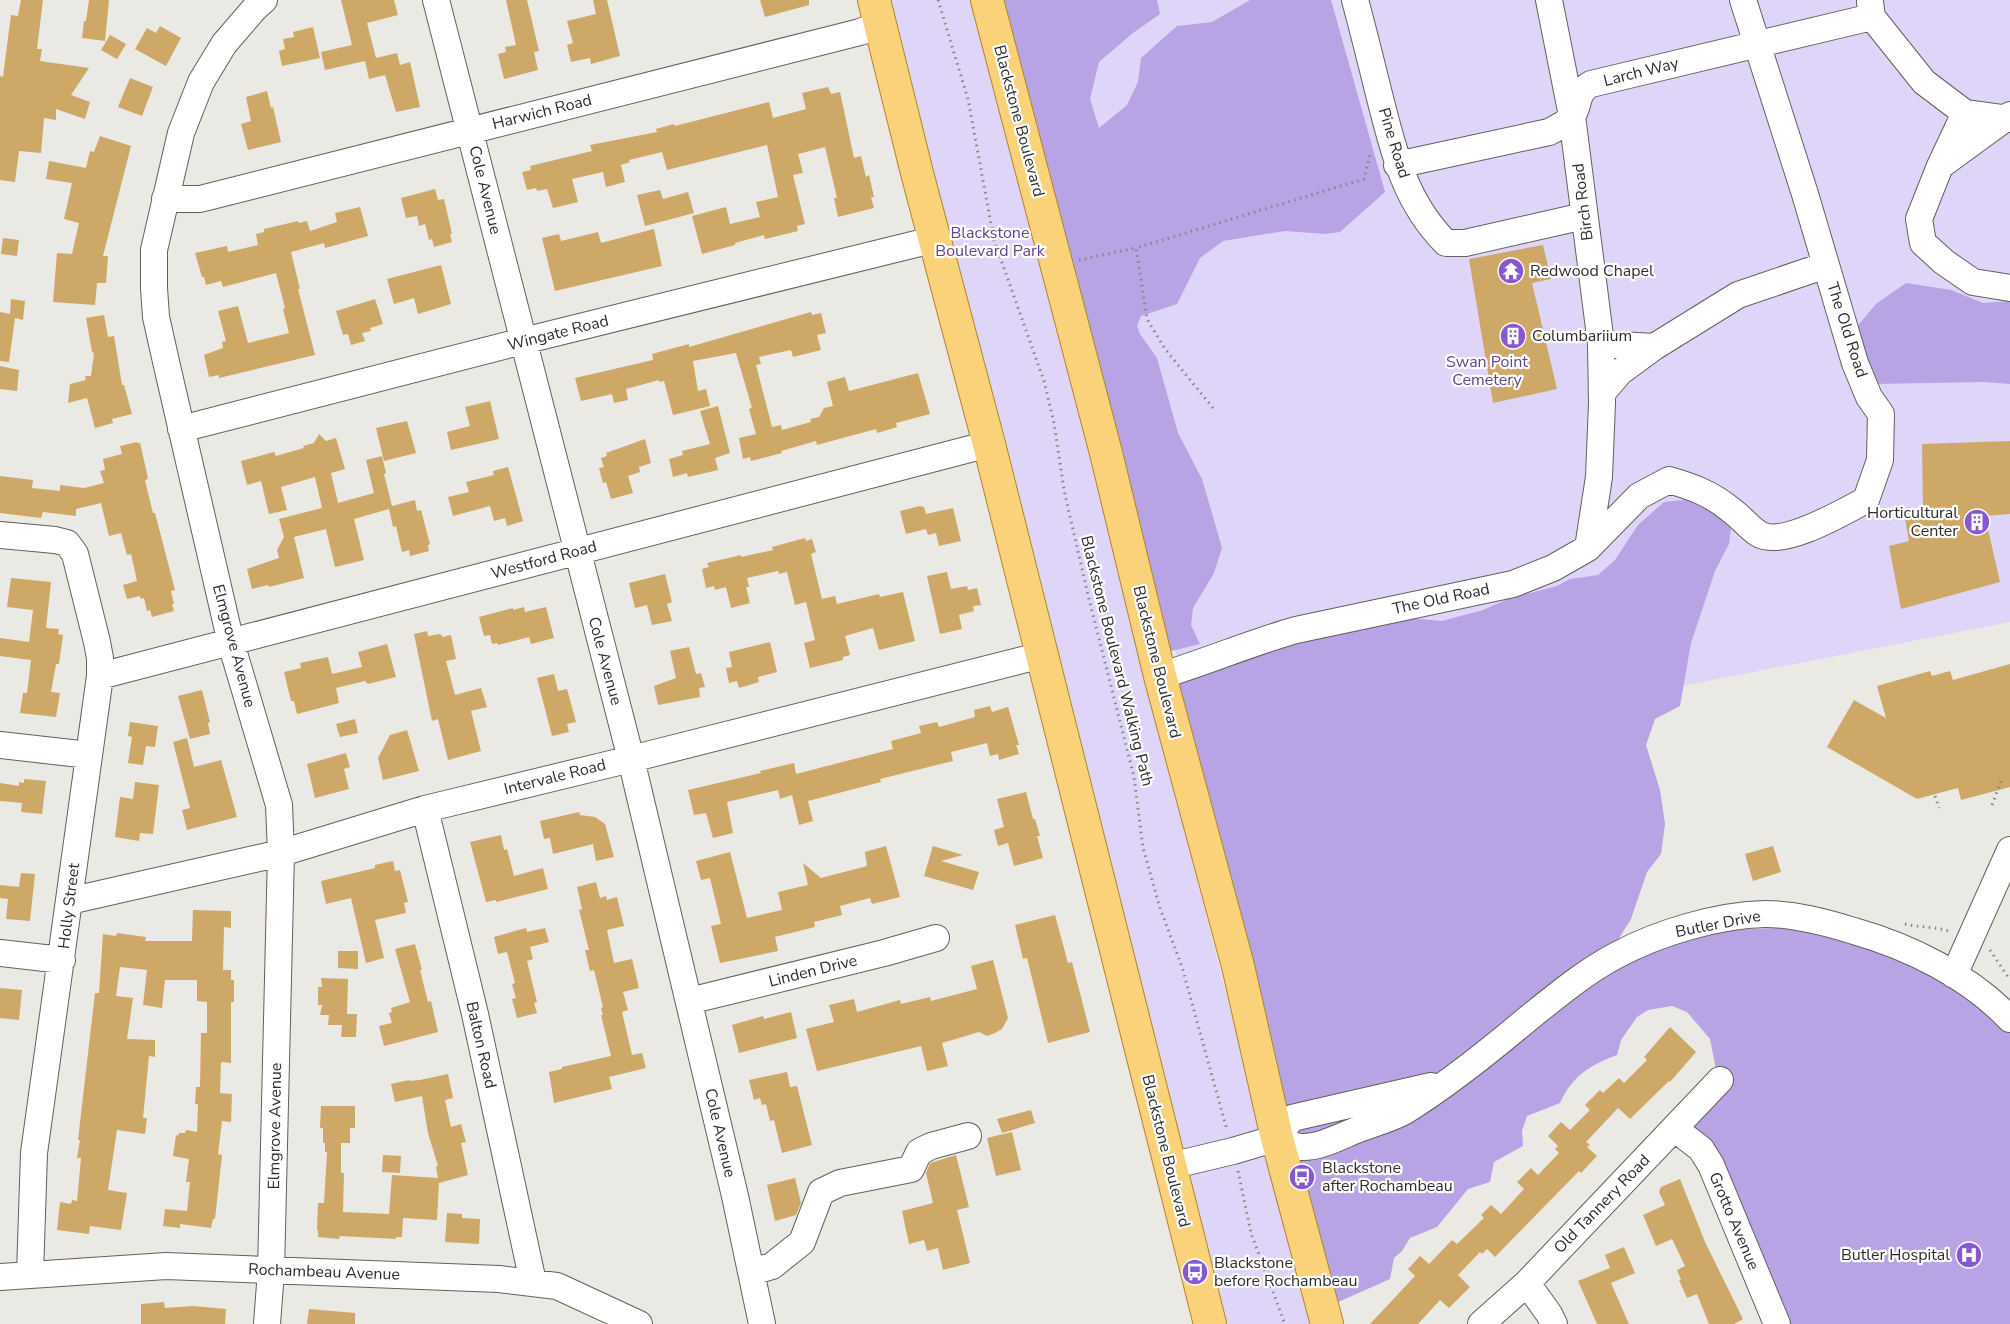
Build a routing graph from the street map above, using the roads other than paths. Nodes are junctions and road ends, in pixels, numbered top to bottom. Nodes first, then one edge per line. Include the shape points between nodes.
1 (264, 0) edge
2 (436, 0) edge
3 (987, 0) edge
4 (1355, 0) edge
5 (1549, 0) edge
6 (1743, 0) edge
7 (1871, 9) edge
8 (878, 12) edge
9 (1757, 44) junction
10 (1965, 113) junction
11 (1572, 116) junction
12 (2009, 117) edge
13 (470, 130) junction
14 (1397, 165) junction
15 (1940, 166) junction
16 (165, 199) junction
17 (1584, 216) junction
18 (936, 239) junction
19 (1826, 265) junction
20 (2010, 288) edge
21 (523, 341) junction
22 (1601, 344) junction
23 (1654, 347) junction
24 (1602, 393) junction
25 (181, 429) junction
26 (989, 444) junction
27 (1599, 477) junction
28 (1639, 496) junction
29 (0, 535) edge
30 (1588, 548) junction
31 (577, 552) junction
32 (231, 643) junction
33 (1042, 655) junction
34 (100, 676) junction
35 (1160, 676) junction
36 (0, 745) edge
37 (89, 755) junction
38 (631, 759) junction
39 (425, 808) junction
40 (2010, 850) edge
41 (281, 852) junction
42 (69, 902) junction
43 (936, 938) dead end
44 (0, 953) edge
45 (62, 960) junction
46 (1954, 975) junction
47 (689, 1001) junction
48 (2010, 1019) edge
49 (1720, 1080) dead end
50 (1675, 1129) junction
51 (968, 1136) dead end
52 (1277, 1138) junction
53 (1170, 1166) junction
54 (271, 1271) junction
55 (751, 1272) junction
56 (30, 1274) junction
57 (0, 1277) edge
58 (533, 1282) junction
59 (1527, 1283) junction
60 (267, 1324) edge
61 (639, 1324) edge
62 (762, 1324) edge
63 (1210, 1324) edge
64 (1327, 1324) edge
65 (1481, 1324) edge
66 (1554, 1324) edge
67 (1777, 1324) edge

1 - 16 street, Elmgrove Avenue via 224,44 201,82 181,133
2 - 13 street, Cole Avenue
3 - 35 main road, Blackstone Boulevard
4 - 14 street, Pine Road
5 - 11 street, Birch Road
6 - 9 street, The Old Road
7 - 9 street, Larch Way
7 - 10 street via 1924,82
8 - 13 street, Harwich Road via 860,32
8 - 18 main road, Blackstone Boulevard
9 - 11 street, Larch Way via 1591,84 1583,88
9 - 19 street, The Old Road
10 - 12 street
10 - 15 street
11 - 14 street via 1549,132
11 - 17 street, Birch Road
12 - 15 street
13 - 16 street, Harwich Road via 200,199
13 - 21 street, Cole Avenue
14 - 17 street, Pine Road via 1414,201 1446,243 1466,243
15 - 20 street via 1918,219 1923,243 1973,282
16 - 25 street, Elmgrove Avenue via 154,250 156,317
17 - 22 street, Birch Road
18 - 21 street, Wingate Road
18 - 26 main road, Blackstone Boulevard
19 - 23 street via 1738,295
19 - 28 street, The Old Road via 1855,363 1881,414 1880,459 1866,500 1785,537 1760,535 1731,509 1701,490 1670,480
21 - 25 street, Wingate Road
21 - 31 street, Cole Avenue
22 - 23 street
22 - 24 street, Birch Road
23 - 24 street via 1620,372
24 - 27 street, Birch Road
25 - 32 street, Elmgrove Avenue
26 - 31 street, Westford Road
26 - 33 main road, Blackstone Boulevard
27 - 28 street via 1617,490
27 - 30 street, Birch Road
28 - 30 street, The Old Road
29 - 34 street, Holly Street via 67,543 75,554 97,642
30 - 35 street, The Old Road via 1513,584 1296,630
31 - 32 street, Westford Road
31 - 38 street, Cole Avenue
32 - 34 street, Westford Road
32 - 41 street, Elmgrove Avenue via 279,805
33 - 38 street, Intervale Road
33 - 53 main road, Blackstone Boulevard
34 - 37 street, Holly Street
35 - 52 main road, Blackstone Boulevard via 1238,966
36 - 37 street
37 - 42 street, Holly Street
38 - 39 street, Intervale Road
38 - 47 street, Cole Avenue
39 - 41 street, Intervale Road
39 - 58 street, Balton Road
40 - 46 street
41 - 42 street, Intervale Road
41 - 54 street, Elmgrove Avenue
42 - 45 street, Holly Street
43 - 47 street, Linden Drive
44 - 45 street
45 - 56 street, Holly Street via 34,1153
46 - 48 street, Butler Drive
46 - 52 street, Butler Drive via 1907,949 1798,917 1765,914 1700,925 1653,939 1584,974 1446,1082 1292,1118
47 - 55 street, Cole Avenue
49 - 50 street, Old Tannery Road
50 - 59 street, Old Tannery Road
50 - 67 street, Grotto Avenue via 1701,1149 1711,1165
51 - 55 street via 919,1152 911,1169 840,1183 821,1192 802,1242 772,1266
52 - 53 street
52 - 64 main road, Blackstone Boulevard
53 - 63 main road, Blackstone Boulevard
54 - 56 street, Rochambeau Avenue via 166,1266
54 - 58 street, Rochambeau Avenue
54 - 60 street, Elmgrove Avenue
55 - 62 street, Cole Avenue
56 - 57 street, Rochambeau Avenue
58 - 61 street, Rochambeau Avenue via 556,1286
59 - 65 street, Old Tannery Road
59 - 66 street

